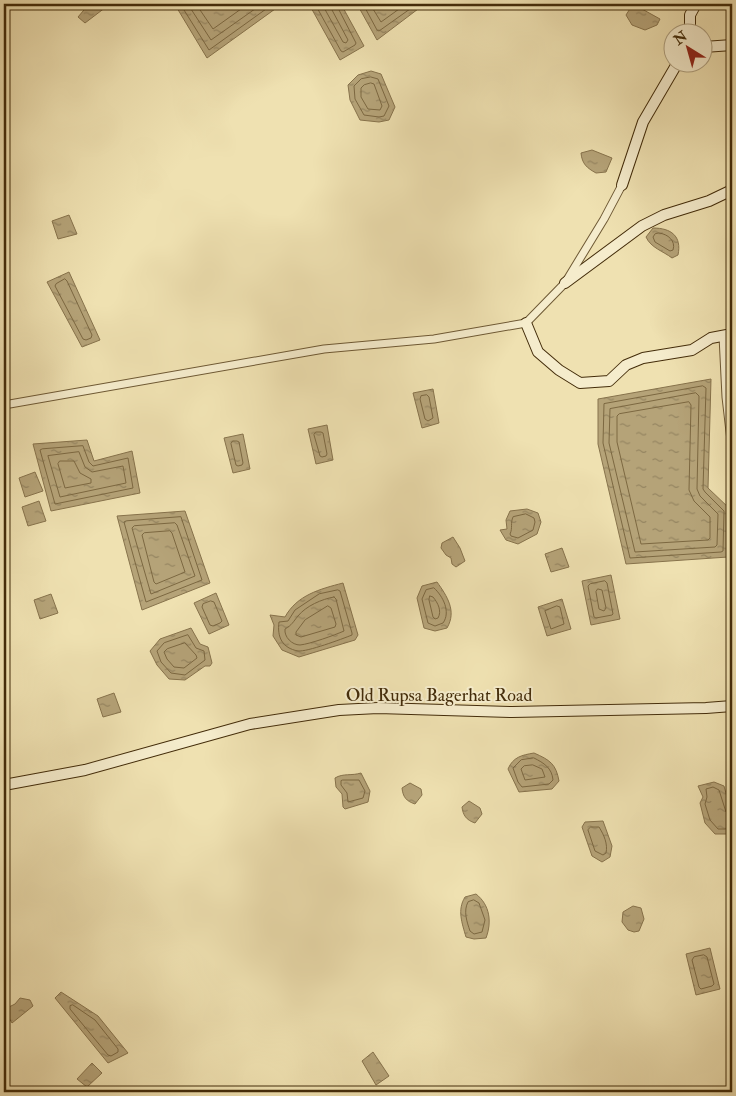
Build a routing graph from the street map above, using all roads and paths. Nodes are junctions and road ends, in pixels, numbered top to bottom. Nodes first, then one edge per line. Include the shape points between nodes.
1 (696, 4) edge
2 (690, 22) edge
3 (732, 45) edge
4 (714, 46) edge
5 (672, 72) edge
6 (622, 185) joint
7 (732, 190) edge
8 (566, 283) junction
9 (526, 323) junction
10 (728, 335) edge
11 (4, 405) edge
12 (732, 449) edge
13 (732, 586) edge
14 (732, 597) edge
15 (732, 706) edge
16 (4, 785) edge

1 - 2 street
3 - 4 street
5 - 6 street via 643,122
6 - 8 street
7 - 8 street via 642,226
8 - 9 street
9 - 10 street via 538,352 580,383 608,380 626,365 643,358 692,350 711,338
9 - 11 street via 434,339 324,349
10 - 12 street via 726,397
13 - 14 street
15 - 16 street, Old Rupsa Bagerhat Road via 512,712 340,710 250,724 85,770

